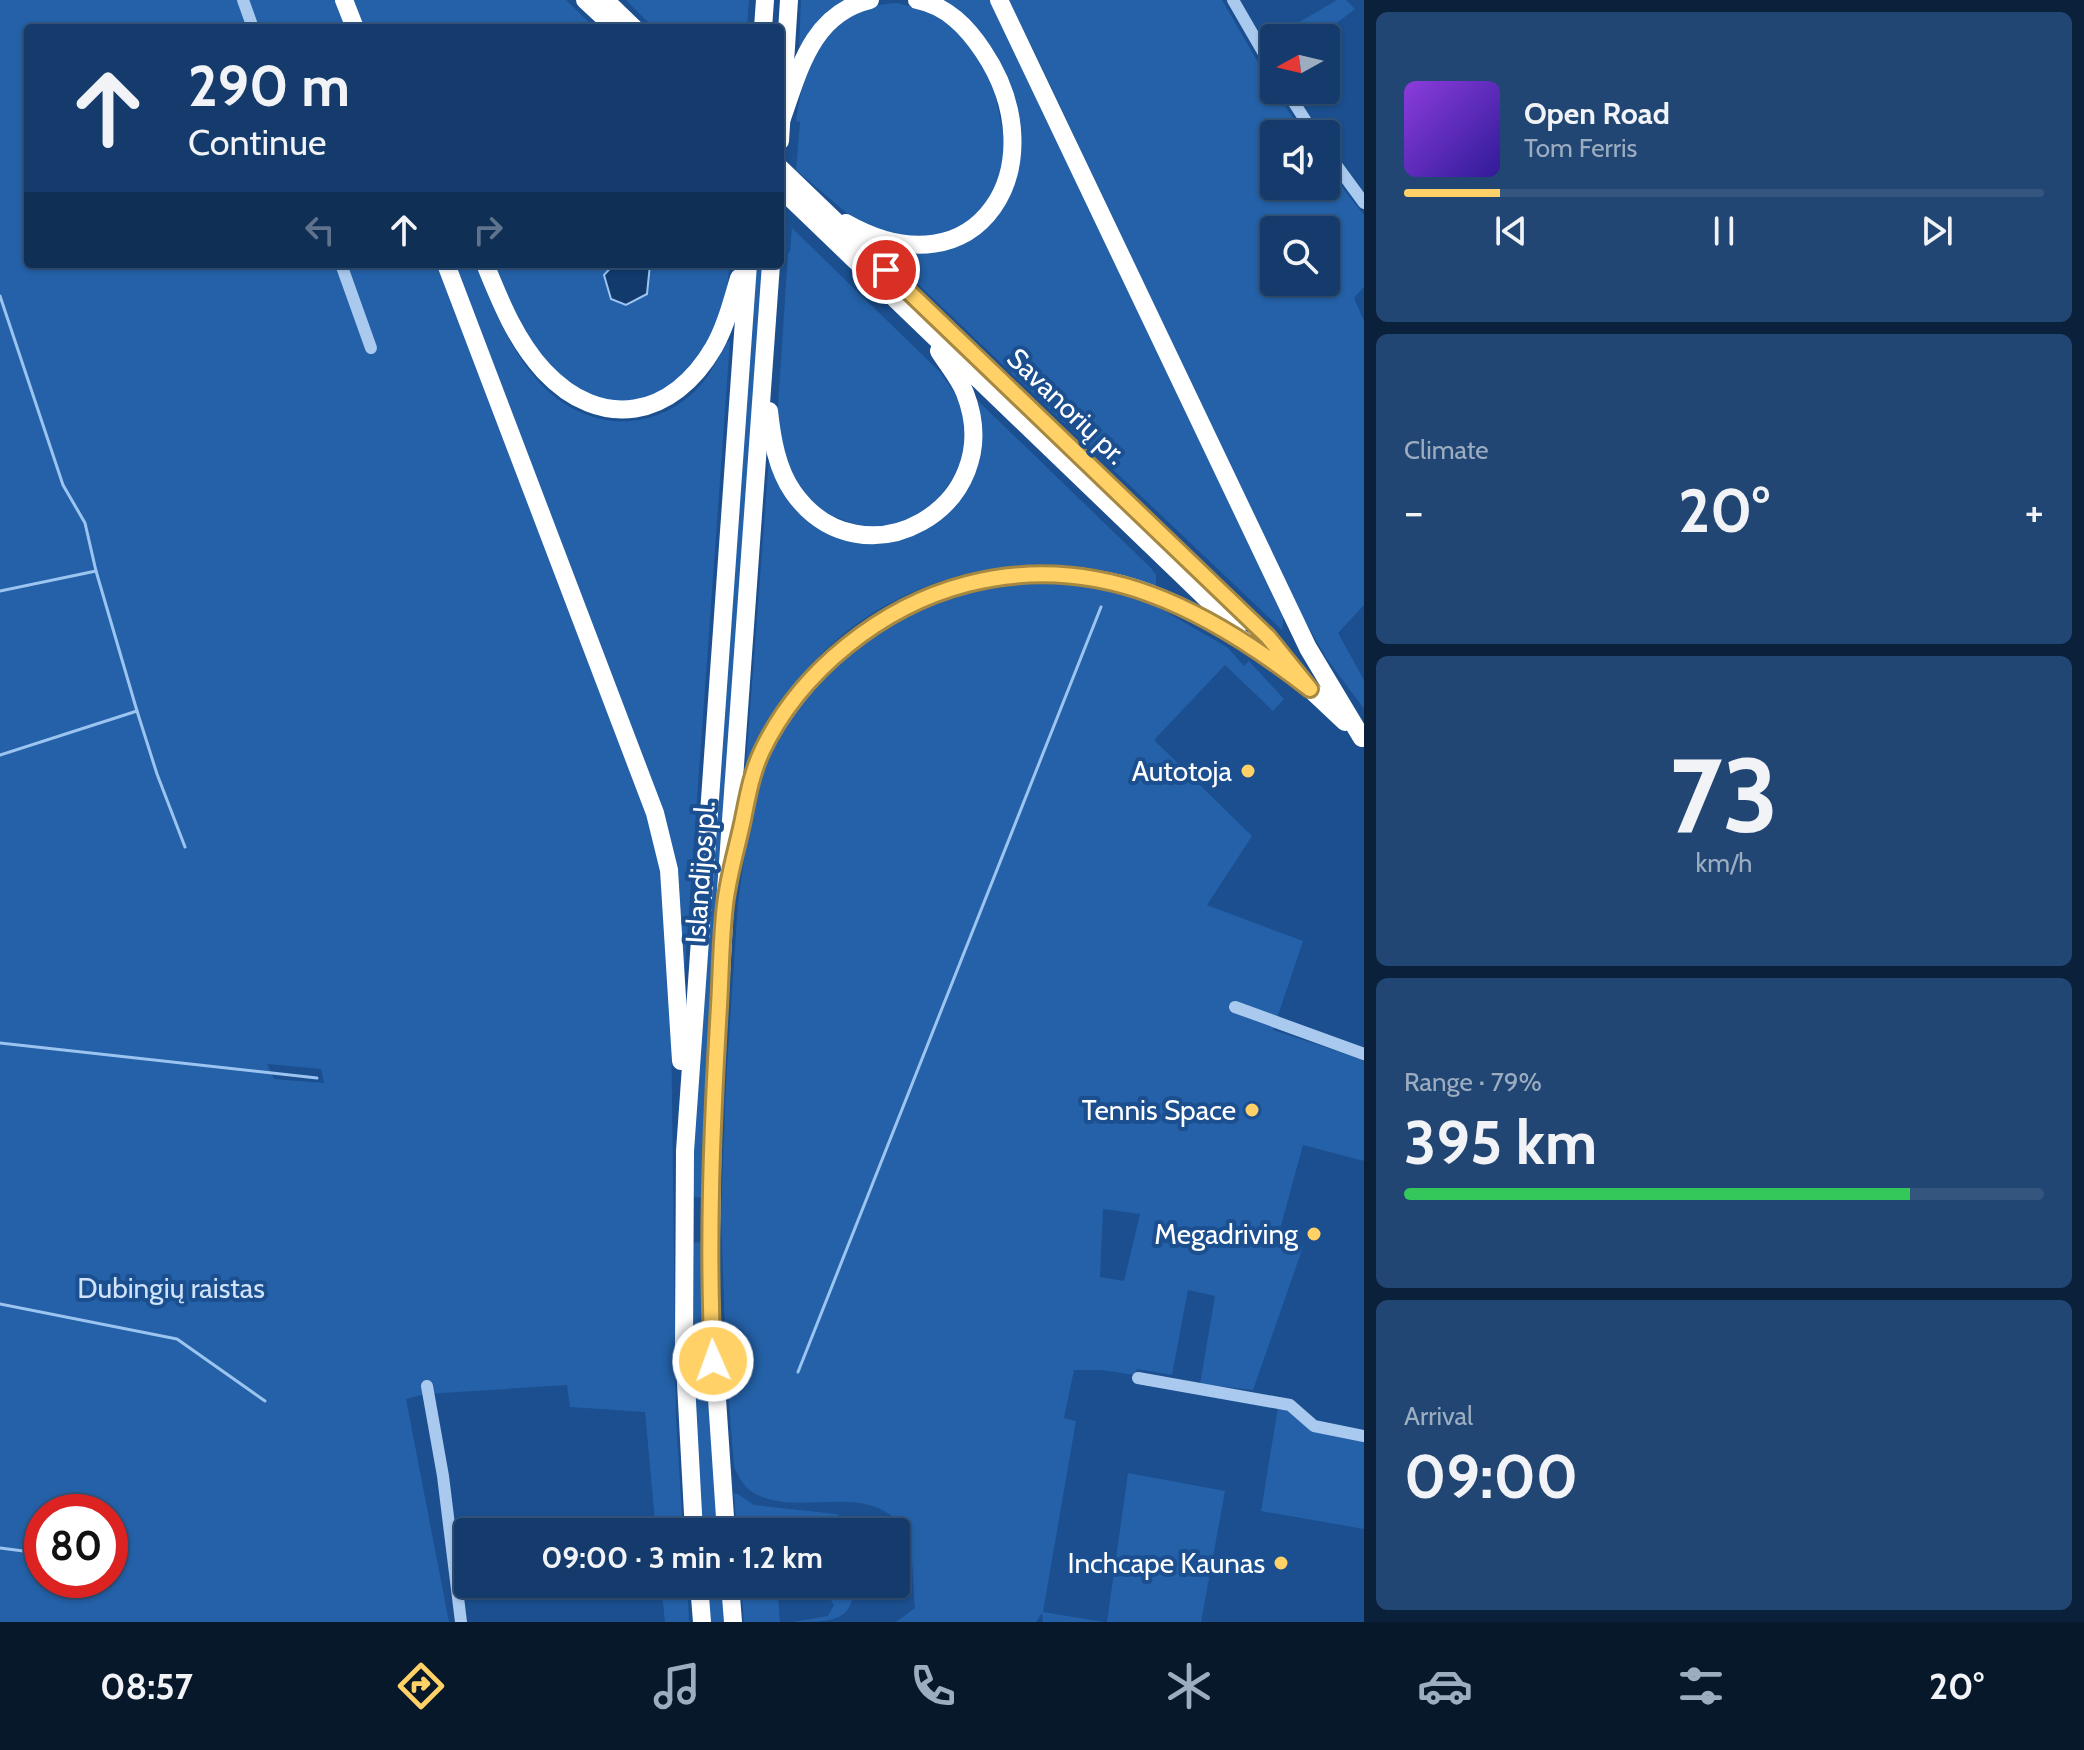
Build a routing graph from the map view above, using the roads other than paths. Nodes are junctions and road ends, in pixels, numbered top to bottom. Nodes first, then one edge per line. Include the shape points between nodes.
1 (243, 0) edge
2 (344, 0) edge
3 (585, 0) edge
4 (605, 0) edge
5 (613, 0) edge
6 (765, 0) edge
7 (789, 0) edge
8 (870, 0) edge
9 (917, 0) edge
10 (999, 0) edge
11 (1233, 0) edge
12 (252, 24) edge
13 (353, 24) edge
14 (623, 24) edge
15 (624, 24) edge
16 (625, 24) edge
17 (763, 24) edge
18 (1260, 47) edge
19 (784, 78) edge
20 (784, 112) edge
21 (1340, 170) edge
22 (784, 172) edge
23 (784, 192) edge
24 (1364, 203) edge
25 (824, 211) junction
26 (342, 268) edge
27 (448, 268) edge
28 (487, 268) edge
29 (744, 268) edge
30 (745, 268) edge
31 (771, 268) edge
32 (922, 325) junction
33 (371, 348) dead end
34 (764, 364) junction
35 (1258, 648) junction
36 (1310, 689) junction
37 (725, 904) junction
38 (1235, 1007) dead end
39 (1364, 1054) edge
40 (685, 1151) junction
41 (1138, 1378) dead end
42 (427, 1386) dead end
43 (1364, 1436) edge
44 (693, 1518) edge
45 (725, 1518) edge
46 (700, 1598) edge
47 (731, 1598) edge
48 (461, 1622) edge
49 (702, 1622) edge
50 (733, 1622) edge

1 - 12 street
2 - 13 highway
3 - 14 highway
4 - 15 highway
5 - 16 highway
6 - 17 highway
7 - 19 highway
8 - 20 highway via 842,11 817,33
9 - 25 highway via 961,23 995,68 1014,133 1005,189 983,220 926,245 881,240
10 - 36 highway, Savanorių pr. via 1308,648 1362,738
11 - 18 street
21 - 24 street
22 - 25 highway, Savanorių pr.
23 - 32 highway, Savanorių pr.
25 - 36 highway, Savanorių pr. via 1268,637
26 - 33 street
27 - 40 highway via 655,813 672,898
28 - 29 highway via 511,322 542,369 579,400 629,410 663,400 696,374 715,345
30 - 40 highway, Islandijos pl.
31 - 34 highway, Islandijos pl.
32 - 34 highway via 964,390 973,434 971,459 947,505 921,524 890,534 844,530 795,495 775,450
32 - 35 highway, Savanorių pr.
34 - 37 highway, Islandijos pl.
35 - 36 highway, Savanorių pr.
35 - 37 highway via 1177,603 1121,584 1078,577 994,577 906,605 829,661 762,751
37 - 45 highway, Islandijos pl. via 710,1240
38 - 39 street
40 - 44 highway, Islandijos pl. via 684,1346
41 - 43 street via 1290,1405 1314,1426
42 - 48 street
46 - 49 highway
47 - 50 highway

